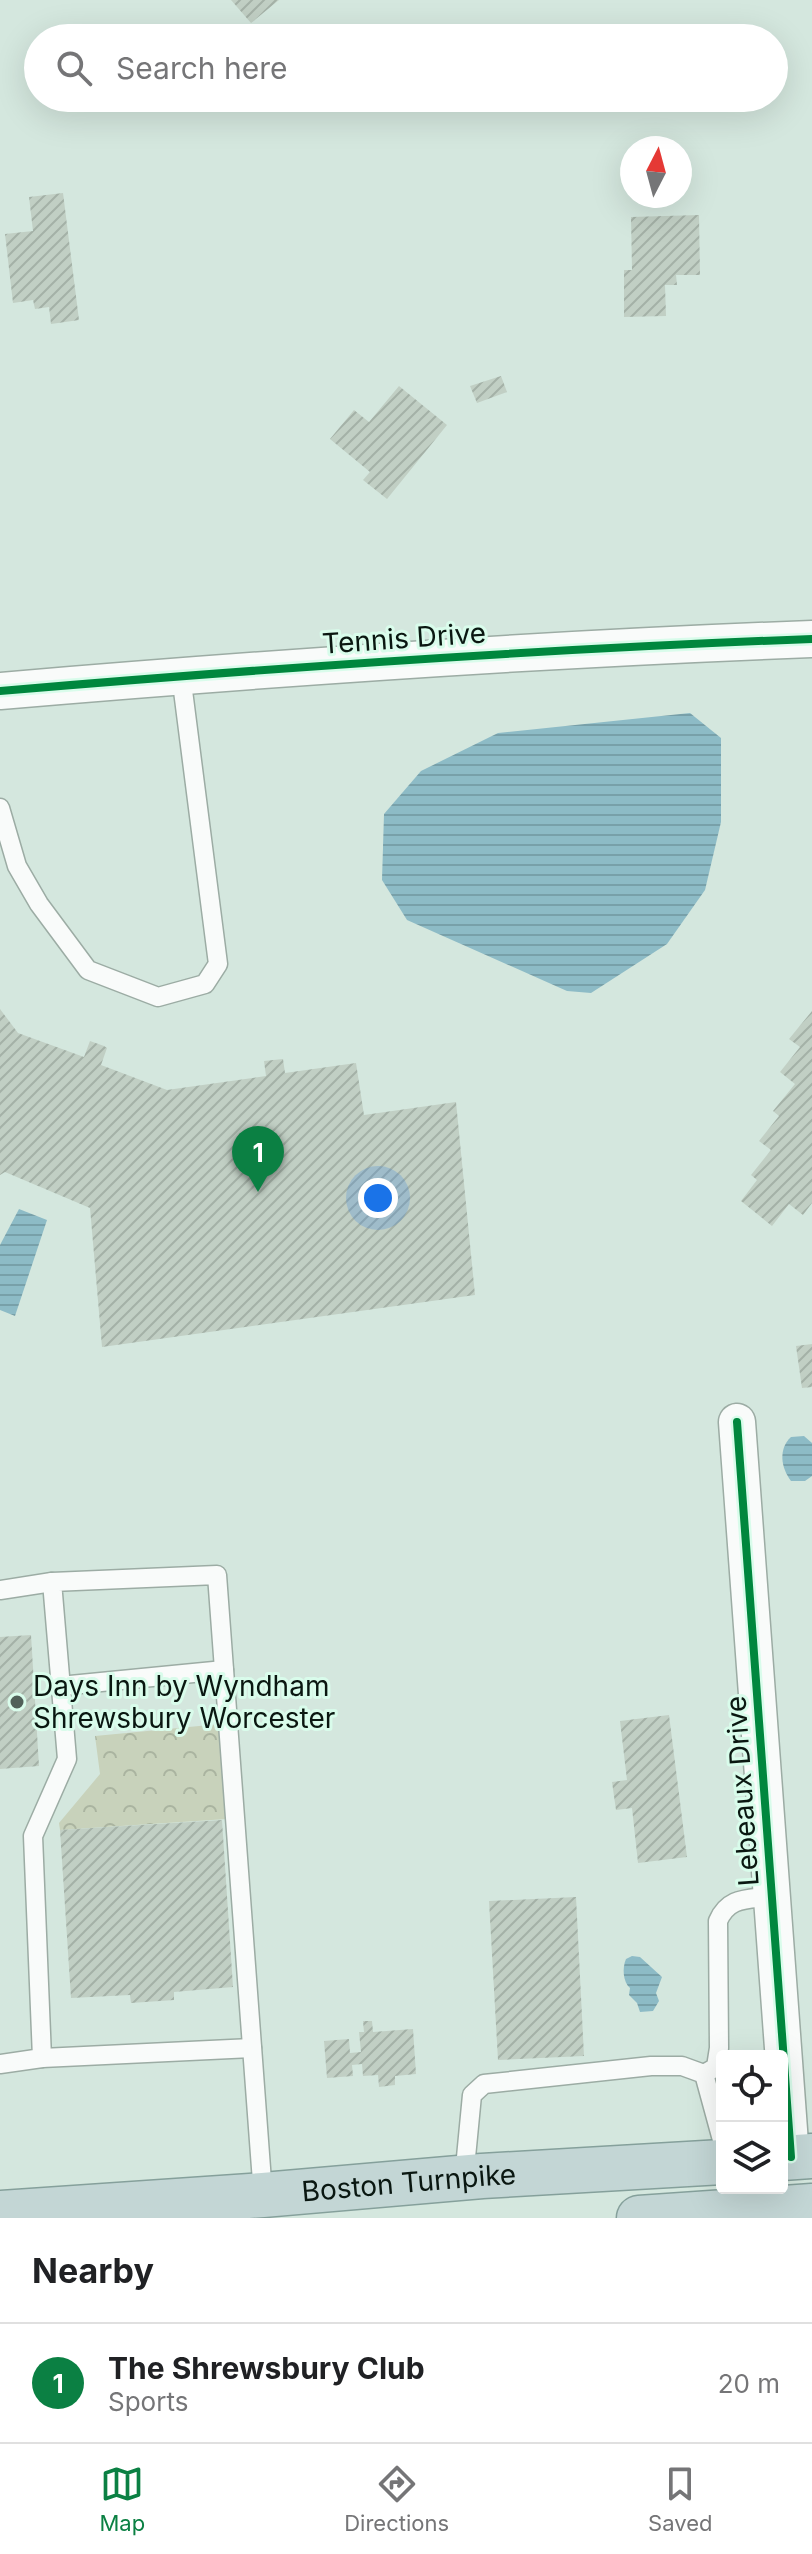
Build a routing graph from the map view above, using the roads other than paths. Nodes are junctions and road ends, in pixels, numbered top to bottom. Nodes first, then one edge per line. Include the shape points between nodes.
1 (812, 639) edge
2 (181, 675) junction
3 (0, 691) edge
4 (0, 808) edge
5 (737, 1422) dead end
6 (52, 1582) junction
7 (0, 1590) edge
8 (224, 1670) junction
9 (60, 1686) junction
10 (772, 1896) junction
11 (797, 2035) edge
12 (252, 2048) junction
13 (42, 2058) junction
14 (0, 2064) edge
15 (704, 2074) junction
16 (717, 2122) edge
17 (795, 2157) edge
18 (716, 2162) edge
19 (464, 2178) junction
20 (263, 2195) junction
21 (812, 2206) edge
22 (0, 2213) edge
23 (639, 2218) edge

1 - 2 street, Tennis Drive via 606,646
2 - 3 street, Tennis Drive
2 - 4 lane via 218,964 205,984 158,997 88,970 17,866
5 - 10 street, Lebeaux Drive
6 - 7 lane
6 - 8 lane via 217,1575
6 - 9 lane
8 - 9 lane
8 - 12 lane
9 - 13 lane via 67,1759 33,1836
10 - 11 street, Lebeaux Drive
10 - 15 lane via 733,1903 718,1921 719,2048 716,2067
11 - 17 street, Lebeaux Drive
12 - 13 lane
12 - 20 lane
13 - 14 lane
15 - 16 lane
15 - 19 lane via 682,2066 651,2066 484,2084 472,2095
18 - 19 highway, Boston Turnpike
19 - 20 highway, Boston Turnpike
20 - 22 highway, Boston Turnpike
21 - 23 highway

